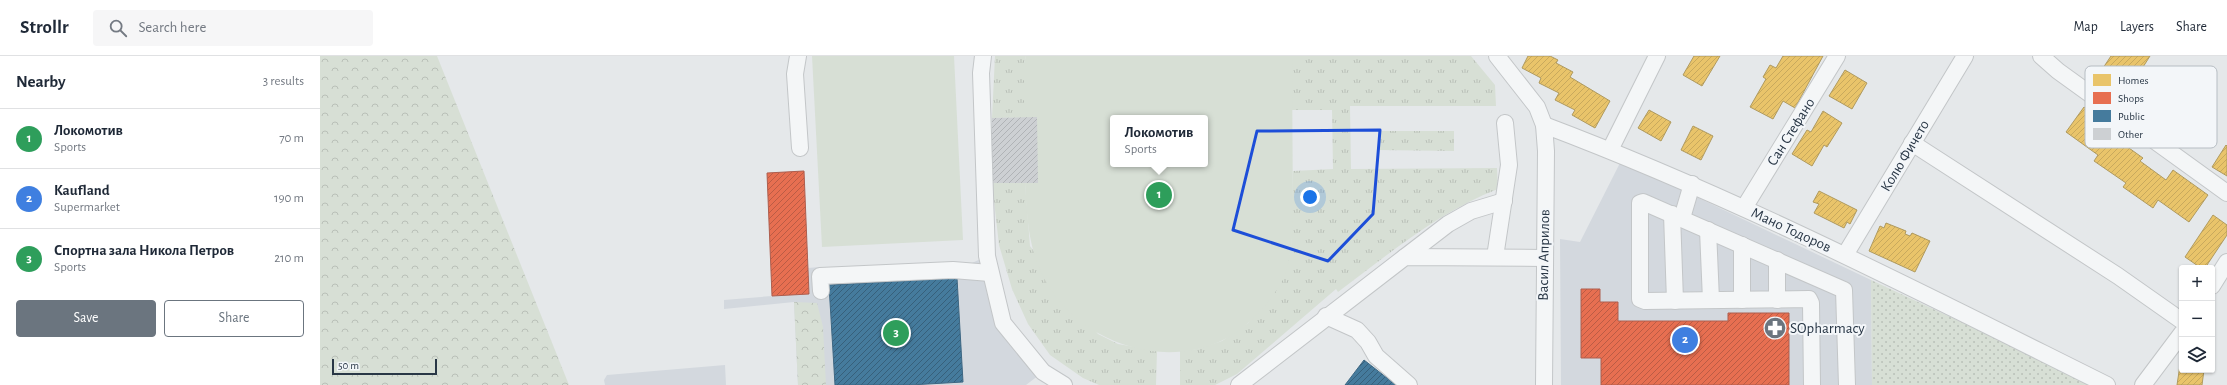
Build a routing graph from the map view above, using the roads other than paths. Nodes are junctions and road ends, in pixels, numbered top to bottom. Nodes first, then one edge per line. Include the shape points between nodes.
1 (798, 56) edge
2 (983, 56) edge
3 (1497, 56) edge
4 (1657, 56) edge
5 (1837, 56) edge
6 (1965, 56) edge
7 (2041, 56) edge
8 (2085, 90) edge
9 (1505, 123) dead end
10 (1544, 125) junction
11 (1912, 143) junction
12 (800, 148) dead end
13 (2165, 148) edge
14 (1610, 150) junction
15 (1692, 184) junction
16 (2227, 193) edge
17 (1504, 201) junction
18 (1744, 208) junction
19 (1677, 216) junction
20 (1708, 230) junction
21 (1742, 245) junction
22 (1844, 255) junction
23 (1405, 257) junction
24 (1495, 257) junction
25 (1544, 258) junction
26 (1777, 260) junction
27 (2227, 262) edge
28 (990, 273) junction
29 (2215, 281) edge
30 (821, 291) dead end
31 (1711, 300) junction
32 (1742, 300) junction
33 (1777, 300) junction
34 (1675, 301) junction
35 (1326, 316) junction
36 (2179, 319) edge
37 (2179, 337) edge
38 (1064, 385) edge
39 (1239, 385) edge
40 (1409, 385) edge
41 (1544, 385) edge
42 (1812, 385) edge
43 (1847, 385) edge
44 (2107, 385) edge
45 (2143, 385) edge

1 - 12 street via 795,74
2 - 28 street via 981,73 984,192
3 - 10 street via 1537,107
4 - 14 street
5 - 18 street, Сан Стефано
6 - 11 street, Колю Фичето
7 - 8 street
9 - 17 street via 1509,165
10 - 14 street, Мано Тодоров
10 - 25 street, Васил Априлов
11 - 22 street, Колю Фичето
11 - 36 street via 2118,276
13 - 16 street
14 - 15 street, Мано Тодоров
15 - 18 street, Мано Тодоров
15 - 19 street
17 - 23 street via 1471,211 1448,224
17 - 24 street
18 - 22 street, Мано Тодоров
19 - 20 street
19 - 34 street
19 - 34 street via 1643,202 1639,205 1640,299
20 - 21 street
20 - 31 street
21 - 26 street
21 - 32 street
22 - 44 street, Мано Тодоров
23 - 24 street
23 - 35 street
24 - 25 street
25 - 41 street, Васил Априлов
26 - 33 street
26 - 43 street via 1844,290
27 - 29 street
28 - 30 street via 953,270 820,276
28 - 38 street via 1003,323 1043,372
31 - 32 street
31 - 34 street
32 - 33 street
33 - 42 street via 1811,301
35 - 39 street
35 - 40 street via 1357,330 1376,356
37 - 45 street

